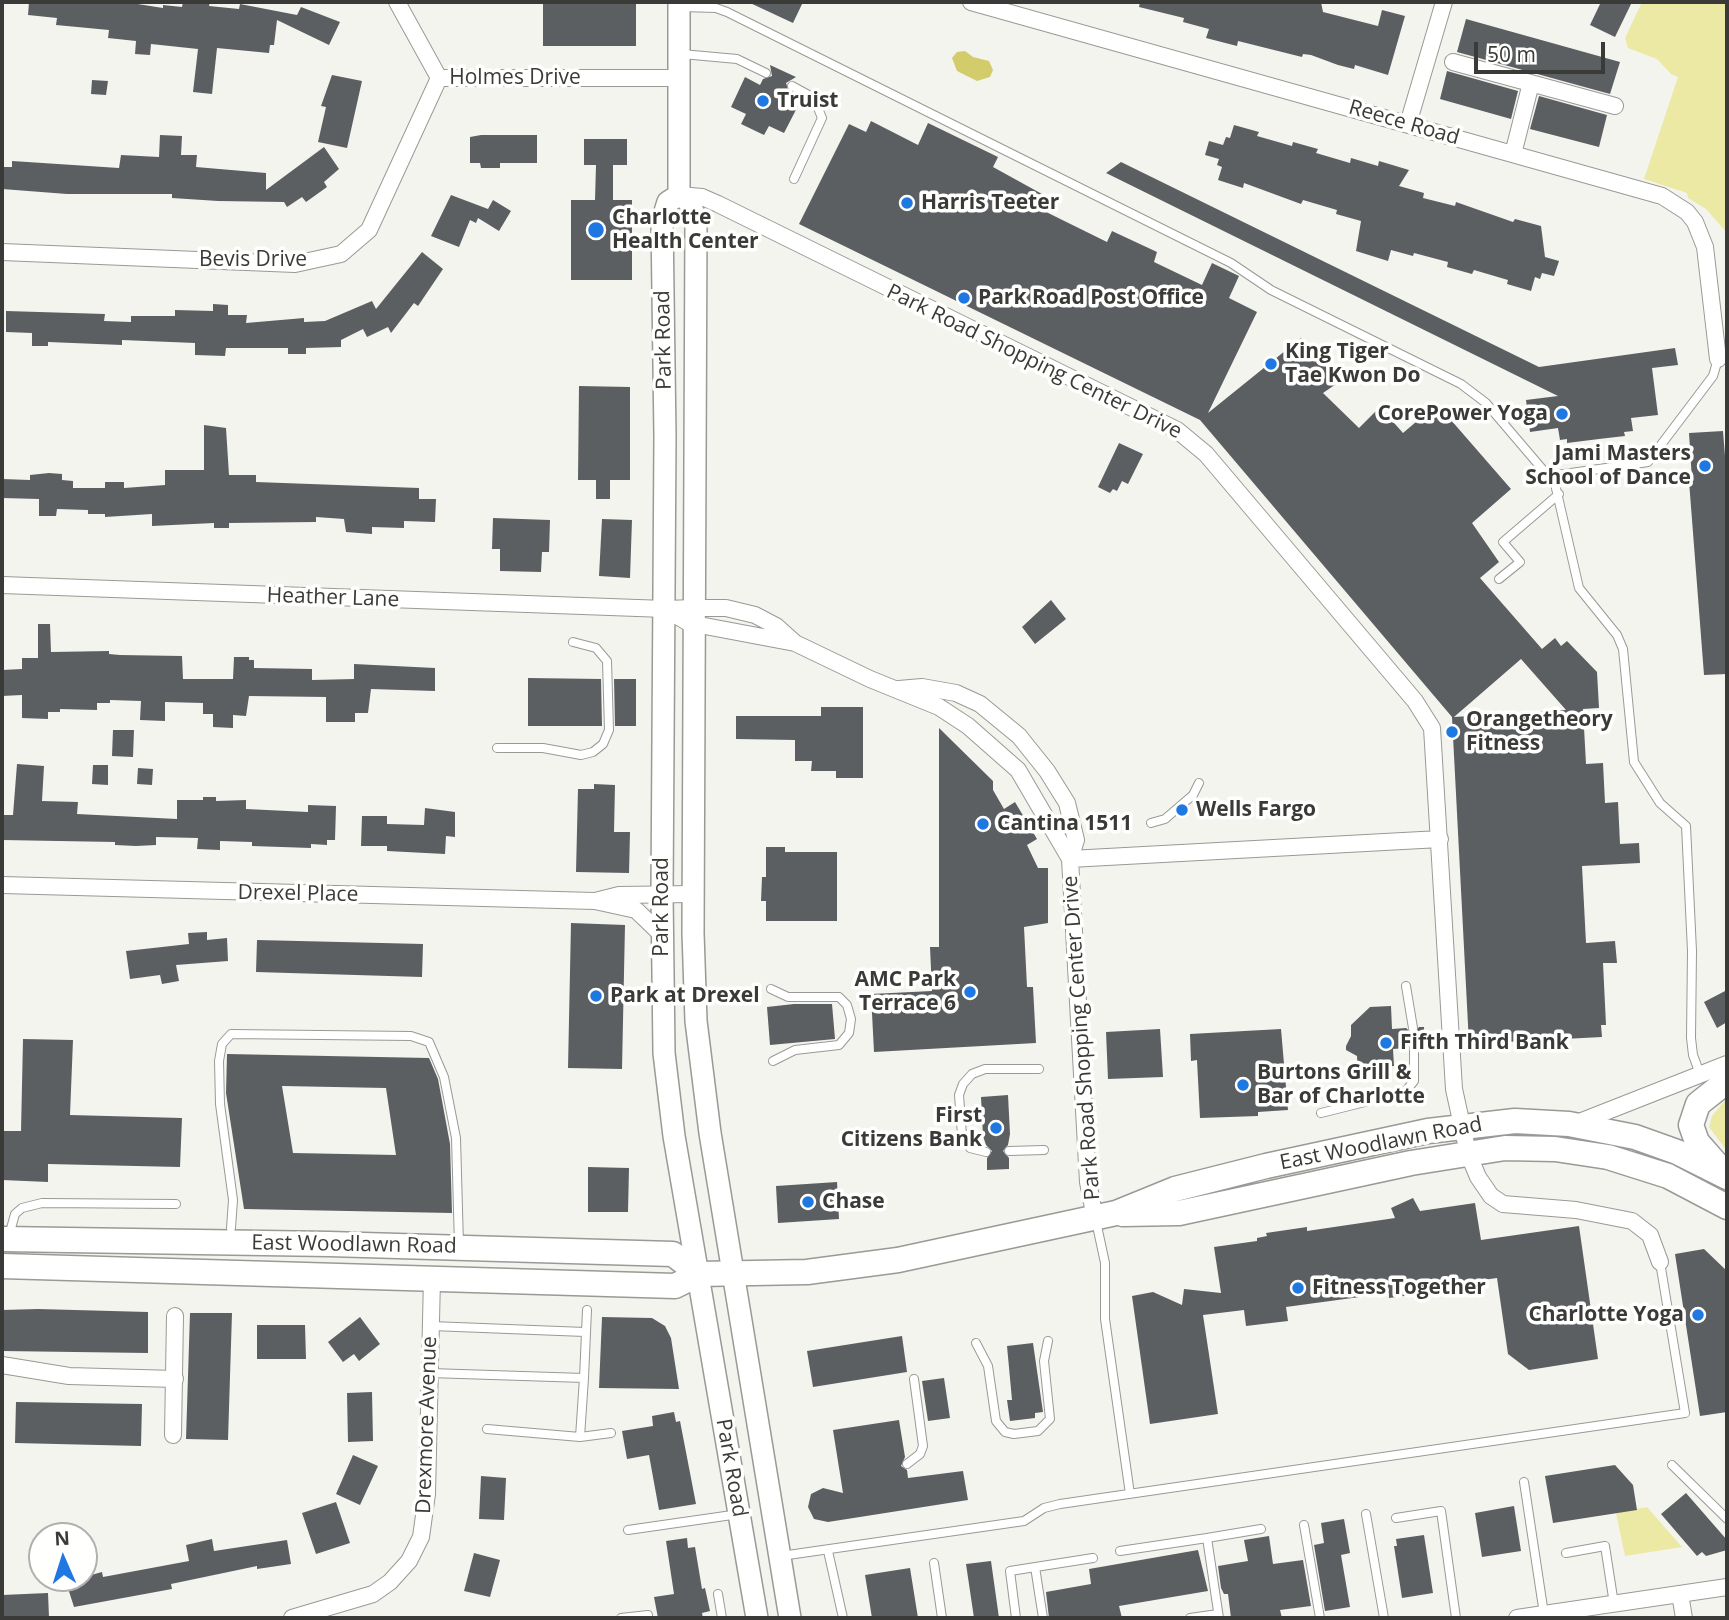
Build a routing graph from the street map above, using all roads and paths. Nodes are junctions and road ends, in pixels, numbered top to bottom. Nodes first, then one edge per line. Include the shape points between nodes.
1 (397, 2) edge
2 (971, 2) edge
3 (1444, 2) edge
4 (679, 5) edge
5 (1021, 9) edge
6 (679, 54) junction
7 (1453, 62) dead end
8 (766, 73) dead end
9 (439, 78) junction
10 (679, 78) junction
11 (1531, 83) junction
12 (792, 86) dead end
13 (1615, 106) dead end
14 (1408, 124) junction
15 (1513, 154) junction
16 (794, 179) dead end
17 (671, 194) junction
18 (2, 252) edge
19 (1717, 359) joint
20 (1550, 476) junction
21 (1559, 494) junction
22 (1499, 579) dead end
23 (2, 585) edge
24 (665, 608) junction
25 (695, 616) junction
26 (573, 642) dead end
27 (899, 689) junction
28 (497, 748) dead end
29 (1199, 783) dead end
30 (1151, 823) dead end
31 (1440, 839) junction
32 (1070, 859) junction
33 (2, 885) edge
34 (662, 894) junction
35 (693, 894) junction
36 (594, 901) junction
37 (662, 935) junction
38 (1406, 986) dead end
39 (771, 989) dead end
40 (1413, 1028) dead end
41 (1414, 1048) dead end
42 (773, 1061) dead end
43 (1727, 1064) edge
44 (1039, 1069) dead end
45 (1700, 1074) junction
46 (1727, 1081) edge
47 (1321, 1113) dead end
48 (1569, 1124) junction
49 (1462, 1125) junction
50 (1044, 1150) dead end
51 (986, 1152) dead end
52 (1009, 1152) dead end
53 (1468, 1153) junction
54 (1727, 1176) edge
55 (176, 1205) dead end
56 (1727, 1207) edge
57 (1105, 1215) junction
58 (231, 1228) dead end
59 (6, 1236) edge
60 (459, 1248) junction
61 (1660, 1262) joint
62 (2, 1266) edge
63 (699, 1274) junction
64 (733, 1274) junction
65 (432, 1279) junction
66 (587, 1310) dead end
67 (175, 1316) dead end
68 (431, 1326) junction
69 (585, 1332) junction
70 (1048, 1341) dead end
71 (976, 1343) dead end
72 (2, 1364) edge
73 (430, 1373) junction
74 (584, 1378) junction
75 (175, 1379) junction
76 (914, 1379) dead end
77 (487, 1429) dead end
78 (611, 1433) dead end
79 (173, 1435) dead end
80 (580, 1437) junction
81 (907, 1464) dead end
82 (1672, 1465) dead end
83 (1524, 1482) dead end
84 (1130, 1494) junction
85 (739, 1514) junction
86 (1366, 1514) dead end
87 (1396, 1518) dead end
88 (1727, 1519) edge
89 (1304, 1525) dead end
90 (628, 1530) dead end
91 (1261, 1530) dead end
92 (1208, 1538) junction
93 (828, 1551) junction
94 (1120, 1551) dead end
95 (1566, 1553) dead end
96 (781, 1556) junction
97 (1093, 1558) dead end
98 (934, 1563) dead end
99 (1035, 1567) junction
100 (1727, 1587) edge
101 (718, 1594) dead end
102 (1680, 1594) junction
103 (1614, 1604) junction
104 (1544, 1614) junction
105 (1218, 1616) edge
106 (292, 1618) edge
107 (621, 1618) edge
108 (648, 1618) edge
109 (722, 1618) edge
110 (757, 1618) edge
111 (790, 1618) edge
112 (843, 1618) edge
113 (942, 1618) edge
114 (1016, 1618) edge
115 (1044, 1618) edge
116 (1190, 1618) edge
117 (1320, 1618) edge
118 (1384, 1618) edge
119 (1456, 1618) edge
120 (1517, 1618) edge
121 (1684, 1618) edge

1 - 9 street, Holmes Drive
2 - 5 street, Reece Road
3 - 14 street
4 - 6 main road
4 - 20 lane via 727,12 1220,257 1271,290 1461,384 1486,403
5 - 14 street, Reece Road
6 - 8 lane via 737,59
6 - 10 main road
7 - 11 street
9 - 10 street, Holmes Drive
9 - 18 street, Bevis Drive via 369,230 341,254 295,264
10 - 17 main road
11 - 13 street
11 - 15 street
12 - 16 lane via 814,98 822,118
14 - 15 street, Reece Road
15 - 19 street, Reece Road via 1662,196 1687,212 1705,247
17 - 24 main road, Park Road via 662,221
17 - 25 main road, Park Road via 690,202 696,222
17 - 31 street, Park Road Shopping Center Drive via 702,197 718,204 1177,430 1196,444 1424,713 1435,739
19 - 20 lane via 1713,376 1648,462
20 - 21 lane
21 - 22 lane via 1503,542 1520,562
21 - 45 lane via 1579,588 1623,649 1634,762 1660,803 1686,826 1691,1038
23 - 24 street, Heather Lane
24 - 25 street, Park Road Shopping Center Drive
24 - 34 main road, Park Road
25 - 27 street, Park Road Shopping Center Drive via 794,643
25 - 35 main road, Park Road
26 - 28 lane via 596,648 607,662 609,730 603,744 581,755 543,748
27 - 32 street, Park Road Shopping Center Drive via 946,711 1004,756 1026,781
27 - 32 street, Park Road Shopping Center Drive via 926,688 967,697 1019,736 1067,803 1076,840
29 - 30 lane via 1193,796 1165,819
31 - 32 street, Park Road Shopping Center Drive
31 - 49 street, Park Road Shopping Center Drive via 1453,1070
32 - 57 street, Park Road Shopping Center Drive via 1088,1182
33 - 36 street, Drexel Place
34 - 35 street, Drexel Place
34 - 36 street, Drexel Place
34 - 37 main road, Park Road
35 - 64 main road, Park Road via 698,1046
36 - 37 street, Drexel Place via 636,910
37 - 63 main road, Park Road via 666,1080
38 - 40 lane
39 - 42 lane via 788,997 839,997 851,1019 849,1033 839,1045 795,1050
41 - 47 lane via 1414,1081 1405,1092
43 - 45 street
44 - 51 lane via 985,1069 963,1084 959,1096 962,1135 970,1148
45 - 48 street
46 - 54 main road via 1698,1104 1691,1125 1701,1149
48 - 49 main road, East Woodlawn Road via 1515,1121
48 - 54 main road, East Woodlawn Road via 1656,1143
49 - 53 street, Park Road Shopping Center Drive
49 - 57 main road, East Woodlawn Road via 1215,1178
50 - 52 lane
53 - 56 main road, East Woodlawn Road via 1517,1148 1585,1152 1668,1176
53 - 57 main road, East Woodlawn Road via 1179,1213
53 - 61 street, Park Road Shopping Center Drive via 1478,1177 1496,1200 1632,1222 1650,1236
55 - 59 lane via 42,1203 15,1214
57 - 64 main road, East Woodlawn Road via 863,1266
57 - 84 lane via 1105,1319
58 - 60 lane via 233,1200 219,1061 222,1044 231,1034 411,1037 429,1042 444,1077 456,1138
59 - 60 main road, East Woodlawn Road
60 - 63 main road, East Woodlawn Road via 673,1254
61 - 84 lane via 1685,1413
62 - 65 main road, East Woodlawn Road
63 - 64 main road, East Woodlawn Road
63 - 65 main road, East Woodlawn Road via 675,1286 656,1287
63 - 85 main road, Park Road
64 - 96 main road, Park Road
65 - 68 street, Drexmore Avenue
66 - 69 lane
67 - 75 street
68 - 69 lane
68 - 73 street, Drexmore Avenue
69 - 74 lane
70 - 71 lane via 1044,1361 1049,1419 1038,1431 1014,1434 1005,1432 996,1421 988,1366
72 - 75 street via 69,1376
73 - 74 lane
73 - 106 street, Drexmore Avenue via 423,1528 409,1561 373,1594
74 - 80 lane
75 - 79 street
76 - 81 lane via 923,1446
77 - 80 lane
78 - 80 lane
82 - 88 lane
83 - 104 lane
84 - 93 lane via 1052,1505 1024,1521
85 - 90 lane
85 - 110 main road, Park Road
86 - 118 lane
87 - 119 lane via 1441,1511
89 - 117 lane
91 - 92 lane
92 - 94 lane
92 - 105 lane
93 - 96 lane
93 - 112 lane
95 - 103 lane via 1605,1546
96 - 111 main road, Park Road
97 - 99 lane
98 - 113 lane
99 - 114 lane via 1010,1571
99 - 115 lane
100 - 102 street
101 - 109 lane
102 - 103 street
102 - 121 street
103 - 104 street
104 - 120 street
105 - 116 lane
107 - 108 lane

